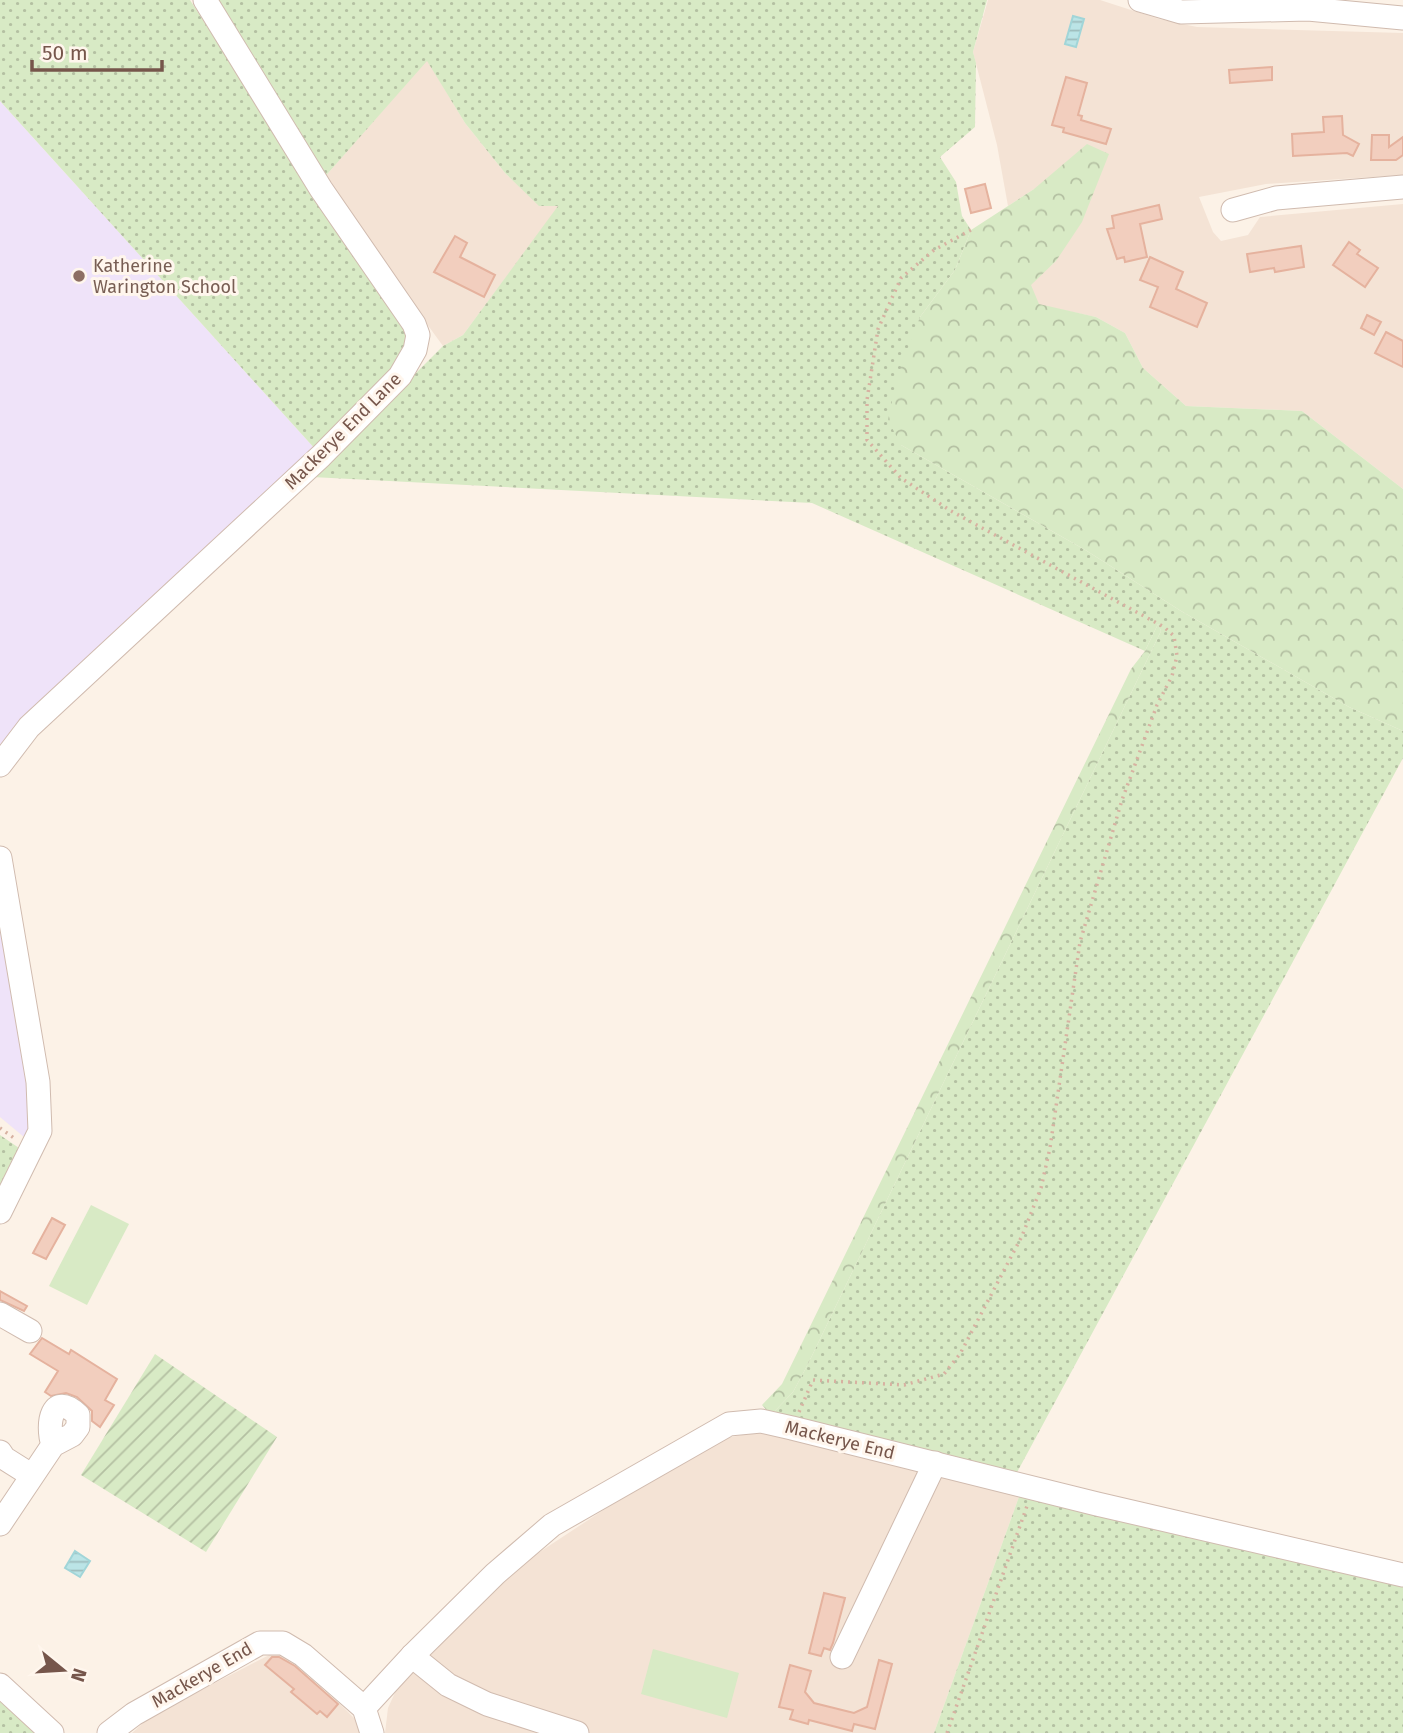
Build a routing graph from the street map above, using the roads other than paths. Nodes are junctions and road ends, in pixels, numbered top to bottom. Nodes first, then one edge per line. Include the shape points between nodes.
1 (205, 0) edge
2 (1140, 0) edge
3 (1403, 18) edge
4 (1403, 187) edge
5 (1233, 211) dead end
6 (0, 765) edge
7 (0, 858) edge
8 (0, 1212) edge
9 (0, 1314) edge
10 (30, 1331) dead end
11 (53, 1445) dead end
12 (0, 1452) edge
13 (935, 1463) junction
14 (31, 1475) junction
15 (0, 1524) edge
16 (1403, 1575) edge
17 (412, 1656) junction
18 (842, 1657) dead end
19 (0, 1685) edge
20 (364, 1708) junction
21 (52, 1733) edge
22 (109, 1733) edge
23 (372, 1733) edge
24 (577, 1733) edge

1 - 6 street, Mackerye End Lane via 321,189 414,324 418,335 415,350 400,376 321,456 29,727
2 - 3 street via 1181,12 1308,9
4 - 5 street via 1276,198
7 - 8 street via 38,1082 40,1131
9 - 10 street
11 - 14 street
12 - 14 street
13 - 16 street, Mackerye End
13 - 17 street, Mackerye End via 761,1421 729,1424 552,1525
13 - 18 street
14 - 15 street
17 - 20 street, Mackerye End
17 - 24 street via 448,1685 487,1704
19 - 21 street
20 - 22 street, Mackerye End via 303,1655 283,1643 260,1643 134,1714
20 - 23 street

